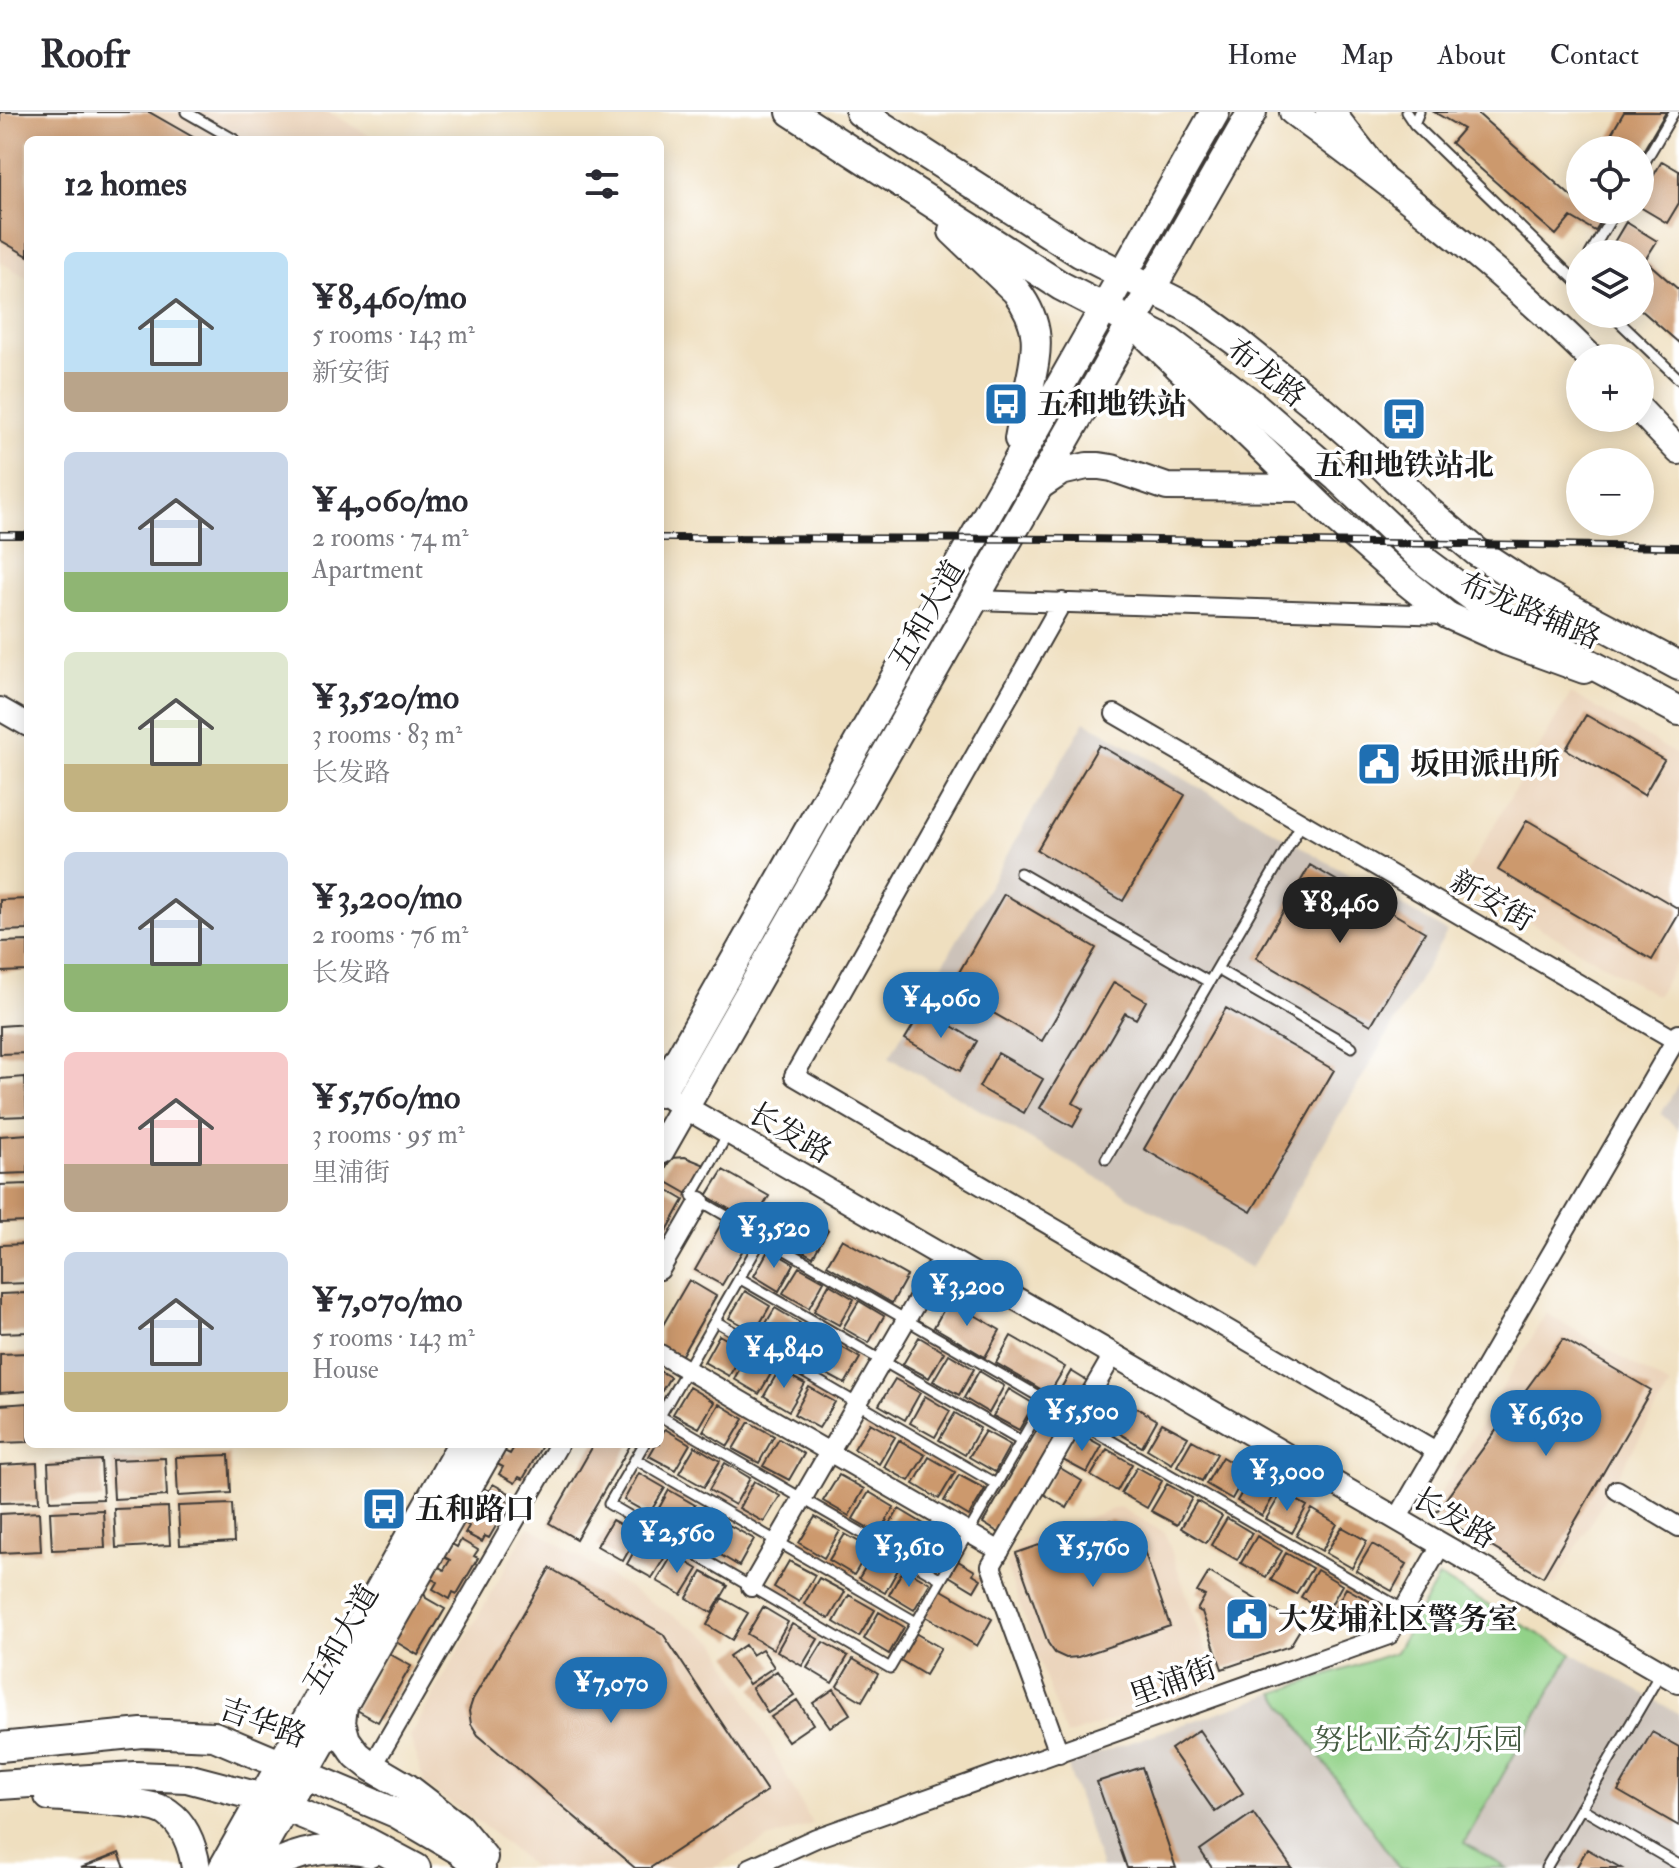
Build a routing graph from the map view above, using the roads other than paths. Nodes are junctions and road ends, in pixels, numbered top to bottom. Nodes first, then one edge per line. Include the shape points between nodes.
1 (186, 112) edge
2 (791, 112) edge
3 (860, 112) edge
4 (1215, 112) edge
5 (1252, 112) edge
6 (1293, 112) edge
7 (1330, 112) edge
8 (1406, 112) edge
9 (1419, 112) edge
10 (1672, 116) edge
11 (1414, 124) junction
12 (1679, 126) edge
13 (228, 136) edge
14 (1654, 146) edge
15 (1379, 175) junction
16 (910, 188) junction
17 (1566, 267) edge
18 (1122, 275) junction
19 (1152, 289) junction
20 (1103, 308) junction
21 (1133, 323) junction
22 (1626, 328) edge
23 (1576, 344) edge
24 (1679, 379) edge
25 (1654, 425) edge
26 (1679, 451) edge
27 (1012, 468) junction
28 (1040, 486) junction
29 (1303, 488) junction
30 (975, 600) junction
31 (1062, 602) junction
32 (1447, 615) junction
33 (1679, 666) edge
34 (1629, 685) junction
35 (0, 709) edge
36 (1679, 711) edge
37 (1115, 714) dead end
38 (24, 723) edge
39 (1302, 823) junction
40 (1020, 873) dead end
41 (1217, 969) junction
42 (1209, 982) junction
43 (1677, 1037) edge
44 (1352, 1047) dead end
45 (666, 1096) edge
46 (729, 1132) junction
47 (1106, 1159) dead end
48 (700, 1201) junction
49 (763, 1237) junction
50 (943, 1256) junction
51 (664, 1263) edge
52 (739, 1278) junction
53 (906, 1320) junction
54 (715, 1321) junction
55 (1113, 1355) junction
56 (664, 1356) edge
57 (882, 1360) junction
58 (687, 1369) junction
59 (857, 1403) junction
60 (664, 1409) edge
61 (664, 1418) edge
62 (1075, 1420) junction
63 (1021, 1441) junction
64 (460, 1448) edge
65 (490, 1448) edge
66 (557, 1448) edge
67 (642, 1448) edge
68 (829, 1451) junction
69 (1436, 1451) junction
70 (635, 1459) junction
71 (996, 1484) junction
72 (1617, 1490) dead end
73 (802, 1498) junction
74 (1397, 1519) junction
75 (1679, 1527) edge
76 (969, 1533) junction
77 (777, 1541) junction
78 (1441, 1545) junction
79 (1000, 1551) junction
80 (941, 1579) junction
81 (751, 1587) junction
82 (1404, 1610) junction
83 (916, 1622) junction
84 (1670, 1677) edge
85 (343, 1704) junction
86 (0, 1747) edge
87 (1059, 1753) junction
88 (372, 1767) junction
89 (293, 1769) junction
90 (0, 1788) edge
91 (274, 1802) junction
92 (1581, 1808) junction
93 (411, 1865) edge
94 (1679, 1865) edge
95 (196, 1868) edge
96 (223, 1868) edge
97 (250, 1868) edge
98 (267, 1868) edge
99 (481, 1868) edge
100 (493, 1868) edge
101 (750, 1868) edge
102 (1546, 1868) edge

1 - 13 lane
2 - 16 main road, 布龙路
3 - 18 main road, 布龙路
4 - 18 main road, 五和大道
5 - 19 main road, 五和大道
6 - 15 main road
7 - 15 main road
8 - 11 lane
9 - 11 lane
10 - 12 lane
10 - 14 lane
11 - 17 lane
15 - 23 main road via 1477,253
16 - 20 main road, 布龙路
16 - 27 main road via 1016,291 1035,327 1036,356
18 - 19 main road, 布龙路
18 - 20 main road, 五和大道
19 - 21 main road, 五和大道
19 - 33 main road, 布龙路 via 1193,310 1281,376 1477,552 1529,586
20 - 21 main road, 布龙路
20 - 27 main road, 五和大道
21 - 28 main road, 五和大道
21 - 29 main road, 布龙路辅路
21 - 34 main road, 布龙路 via 1170,342 1256,407 1453,584
22 - 24 lane
25 - 26 main road
27 - 45 main road, 五和大道
28 - 29 main road via 1061,472 1087,466 1112,468 1167,487
28 - 30 main road, 五和大道
29 - 32 main road, 布龙路辅路
30 - 31 street
30 - 45 main road, 五和大道
31 - 32 street
31 - 69 street via 794,1076
32 - 34 main road, 布龙路辅路 via 1519,647
34 - 36 main road, 布龙路
35 - 38 street
37 - 39 street, 新安街
39 - 41 lane
39 - 43 street, 新安街
40 - 42 lane
41 - 42 lane
41 - 44 lane
42 - 47 lane
43 - 69 street
45 - 46 street, 长发路
46 - 48 lane via 692,1196
46 - 50 street, 长发路
48 - 49 lane
48 - 51 street
49 - 52 lane
49 - 53 lane
50 - 53 street
50 - 55 street, 长发路
52 - 54 lane
52 - 57 lane
53 - 57 street
53 - 63 lane via 1045,1400
54 - 58 lane
54 - 59 lane
55 - 62 street
55 - 74 street, 长发路
56 - 58 street
57 - 59 street
57 - 63 lane
58 - 60 lane
58 - 68 street
59 - 68 street
59 - 71 lane
61 - 73 lane
62 - 79 street
62 - 82 lane
63 - 71 lane
64 - 89 main road, 五和大道
65 - 85 main road, 五和大道
66 - 88 street
67 - 70 lane
68 - 73 street
68 - 76 street
69 - 74 street
70 - 77 lane
70 - 81 lane via 609,1504
71 - 76 lane
72 - 75 street
73 - 77 street
73 - 80 lane
74 - 78 street, 长发路
76 - 79 street
76 - 80 lane
77 - 81 street
77 - 83 lane
78 - 82 street, 里浦街
78 - 84 street, 长发路
79 - 87 street via 991,1566
80 - 83 lane
81 - 83 lane via 890,1668
82 - 87 street, 里浦街 via 1389,1635
84 - 92 lane
85 - 88 main road via 346,1740
85 - 89 main road, 五和大道
86 - 89 main road, 吉华路 via 142,1733 214,1736
87 - 101 street, 里浦街 via 816,1838
88 - 100 main road via 458,1827
89 - 91 main road, 五和大道
89 - 99 main road, 吉华路 via 396,1813
90 - 91 main road via 135,1776 187,1778
90 - 95 main road via 167,1811 192,1845
91 - 93 main road
91 - 96 main road, 五和大道
91 - 97 main road, 五和大道
92 - 94 lane
92 - 102 lane
93 - 98 main road via 353,1848 322,1849

